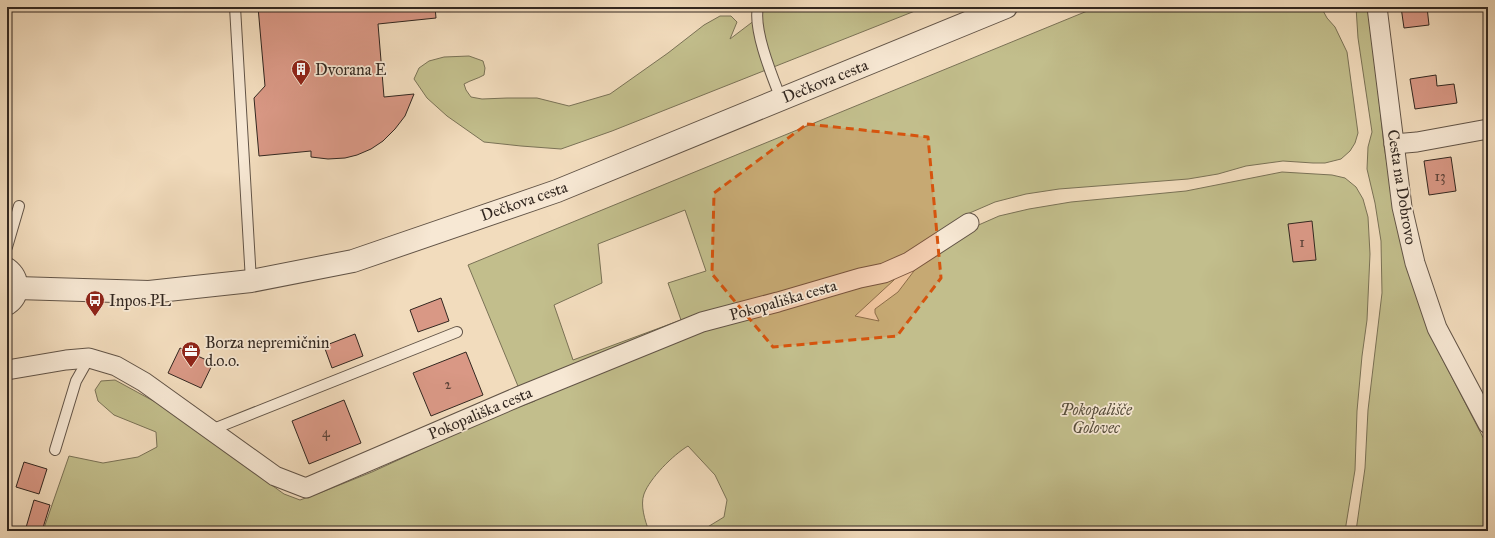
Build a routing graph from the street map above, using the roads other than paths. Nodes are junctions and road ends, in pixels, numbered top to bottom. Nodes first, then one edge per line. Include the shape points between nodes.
1 (235, 7) edge
2 (758, 7) edge
3 (1006, 7) edge
4 (1377, 7) edge
5 (781, 99) junction
6 (1488, 129) edge
7 (1394, 144) junction
8 (19, 206) dead end
9 (969, 222) dead end
10 (7, 247) edge
11 (7, 269) edge
12 (251, 281) junction
13 (12, 296) edge
14 (457, 332) dead end
15 (89, 358) junction
16 (7, 370) edge
17 (1488, 424) edge
18 (210, 430) junction
19 (55, 450) dead end

1 - 12 lane
2 - 5 lane via 765,56
3 - 5 street, Dečkova cesta
4 - 7 street, Cesta na Dobrovo
5 - 12 street, Dečkova cesta via 557,191 353,261
6 - 7 street
7 - 17 street, Cesta na Dobrovo via 1402,207 1415,263 1437,328
8 - 10 lane
9 - 18 street, Pokopališka cesta via 909,262 884,272 702,322 520,396 306,488 275,476
11 - 13 street via 16,281
12 - 13 street, Dečkova cesta via 149,292
14 - 18 lane
15 - 16 street, Pokopališka cesta
15 - 18 street, Pokopališka cesta via 116,366 144,382
15 - 19 lane via 76,382

